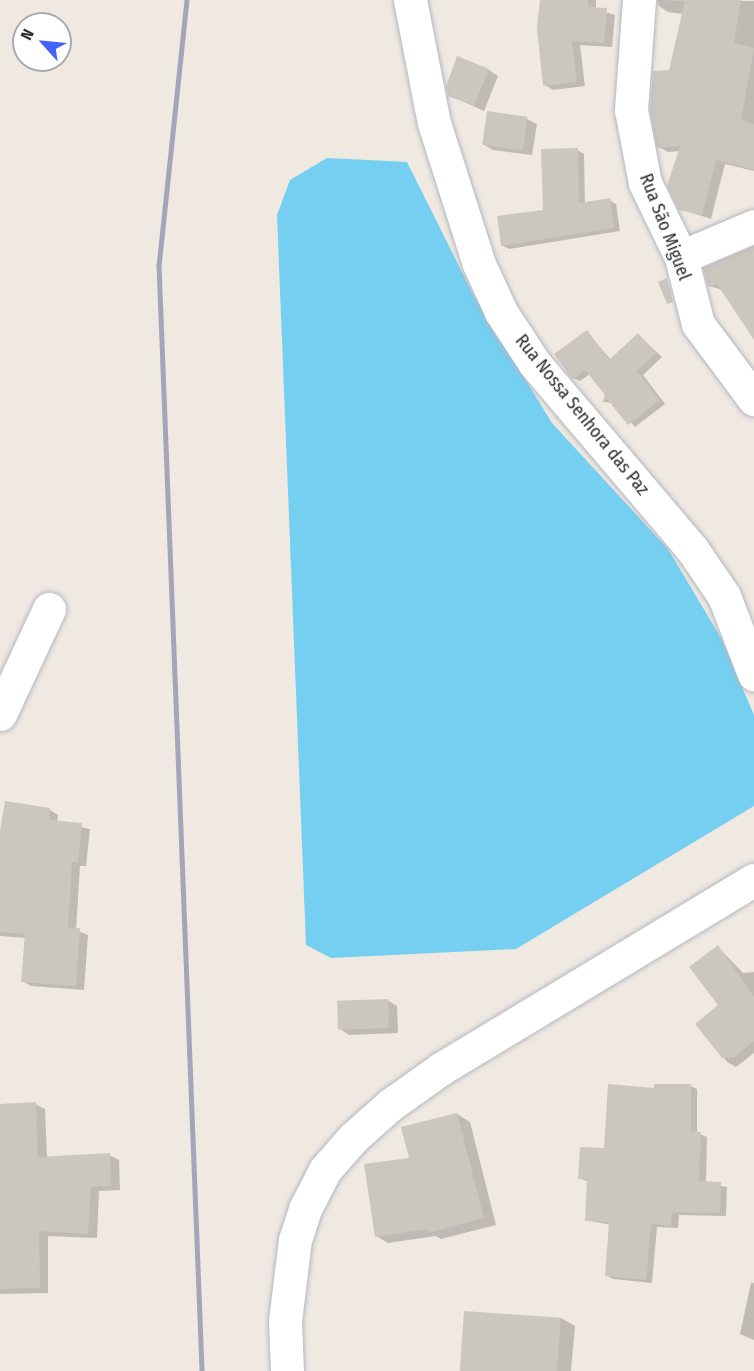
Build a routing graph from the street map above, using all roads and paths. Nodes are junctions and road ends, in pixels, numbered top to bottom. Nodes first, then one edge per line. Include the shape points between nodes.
1 (410, 0) edge
2 (639, 0) edge
3 (754, 225) edge
4 (681, 257) junction
5 (754, 399) edge
6 (49, 609) dead end
7 (754, 674) edge
8 (0, 714) edge
9 (754, 880) edge
10 (287, 1371) edge

1 - 7 street, Rua Nossa Senhora das Paz via 434,123 479,264 501,312 535,364 692,549 724,596
2 - 4 street, Rua São Miguel via 632,67 634,131 645,183
3 - 4 street
4 - 5 street, Rua São Miguel via 698,324
6 - 8 street
9 - 10 street via 442,1068 390,1105 353,1138 326,1170 306,1207 296,1240 286,1311

